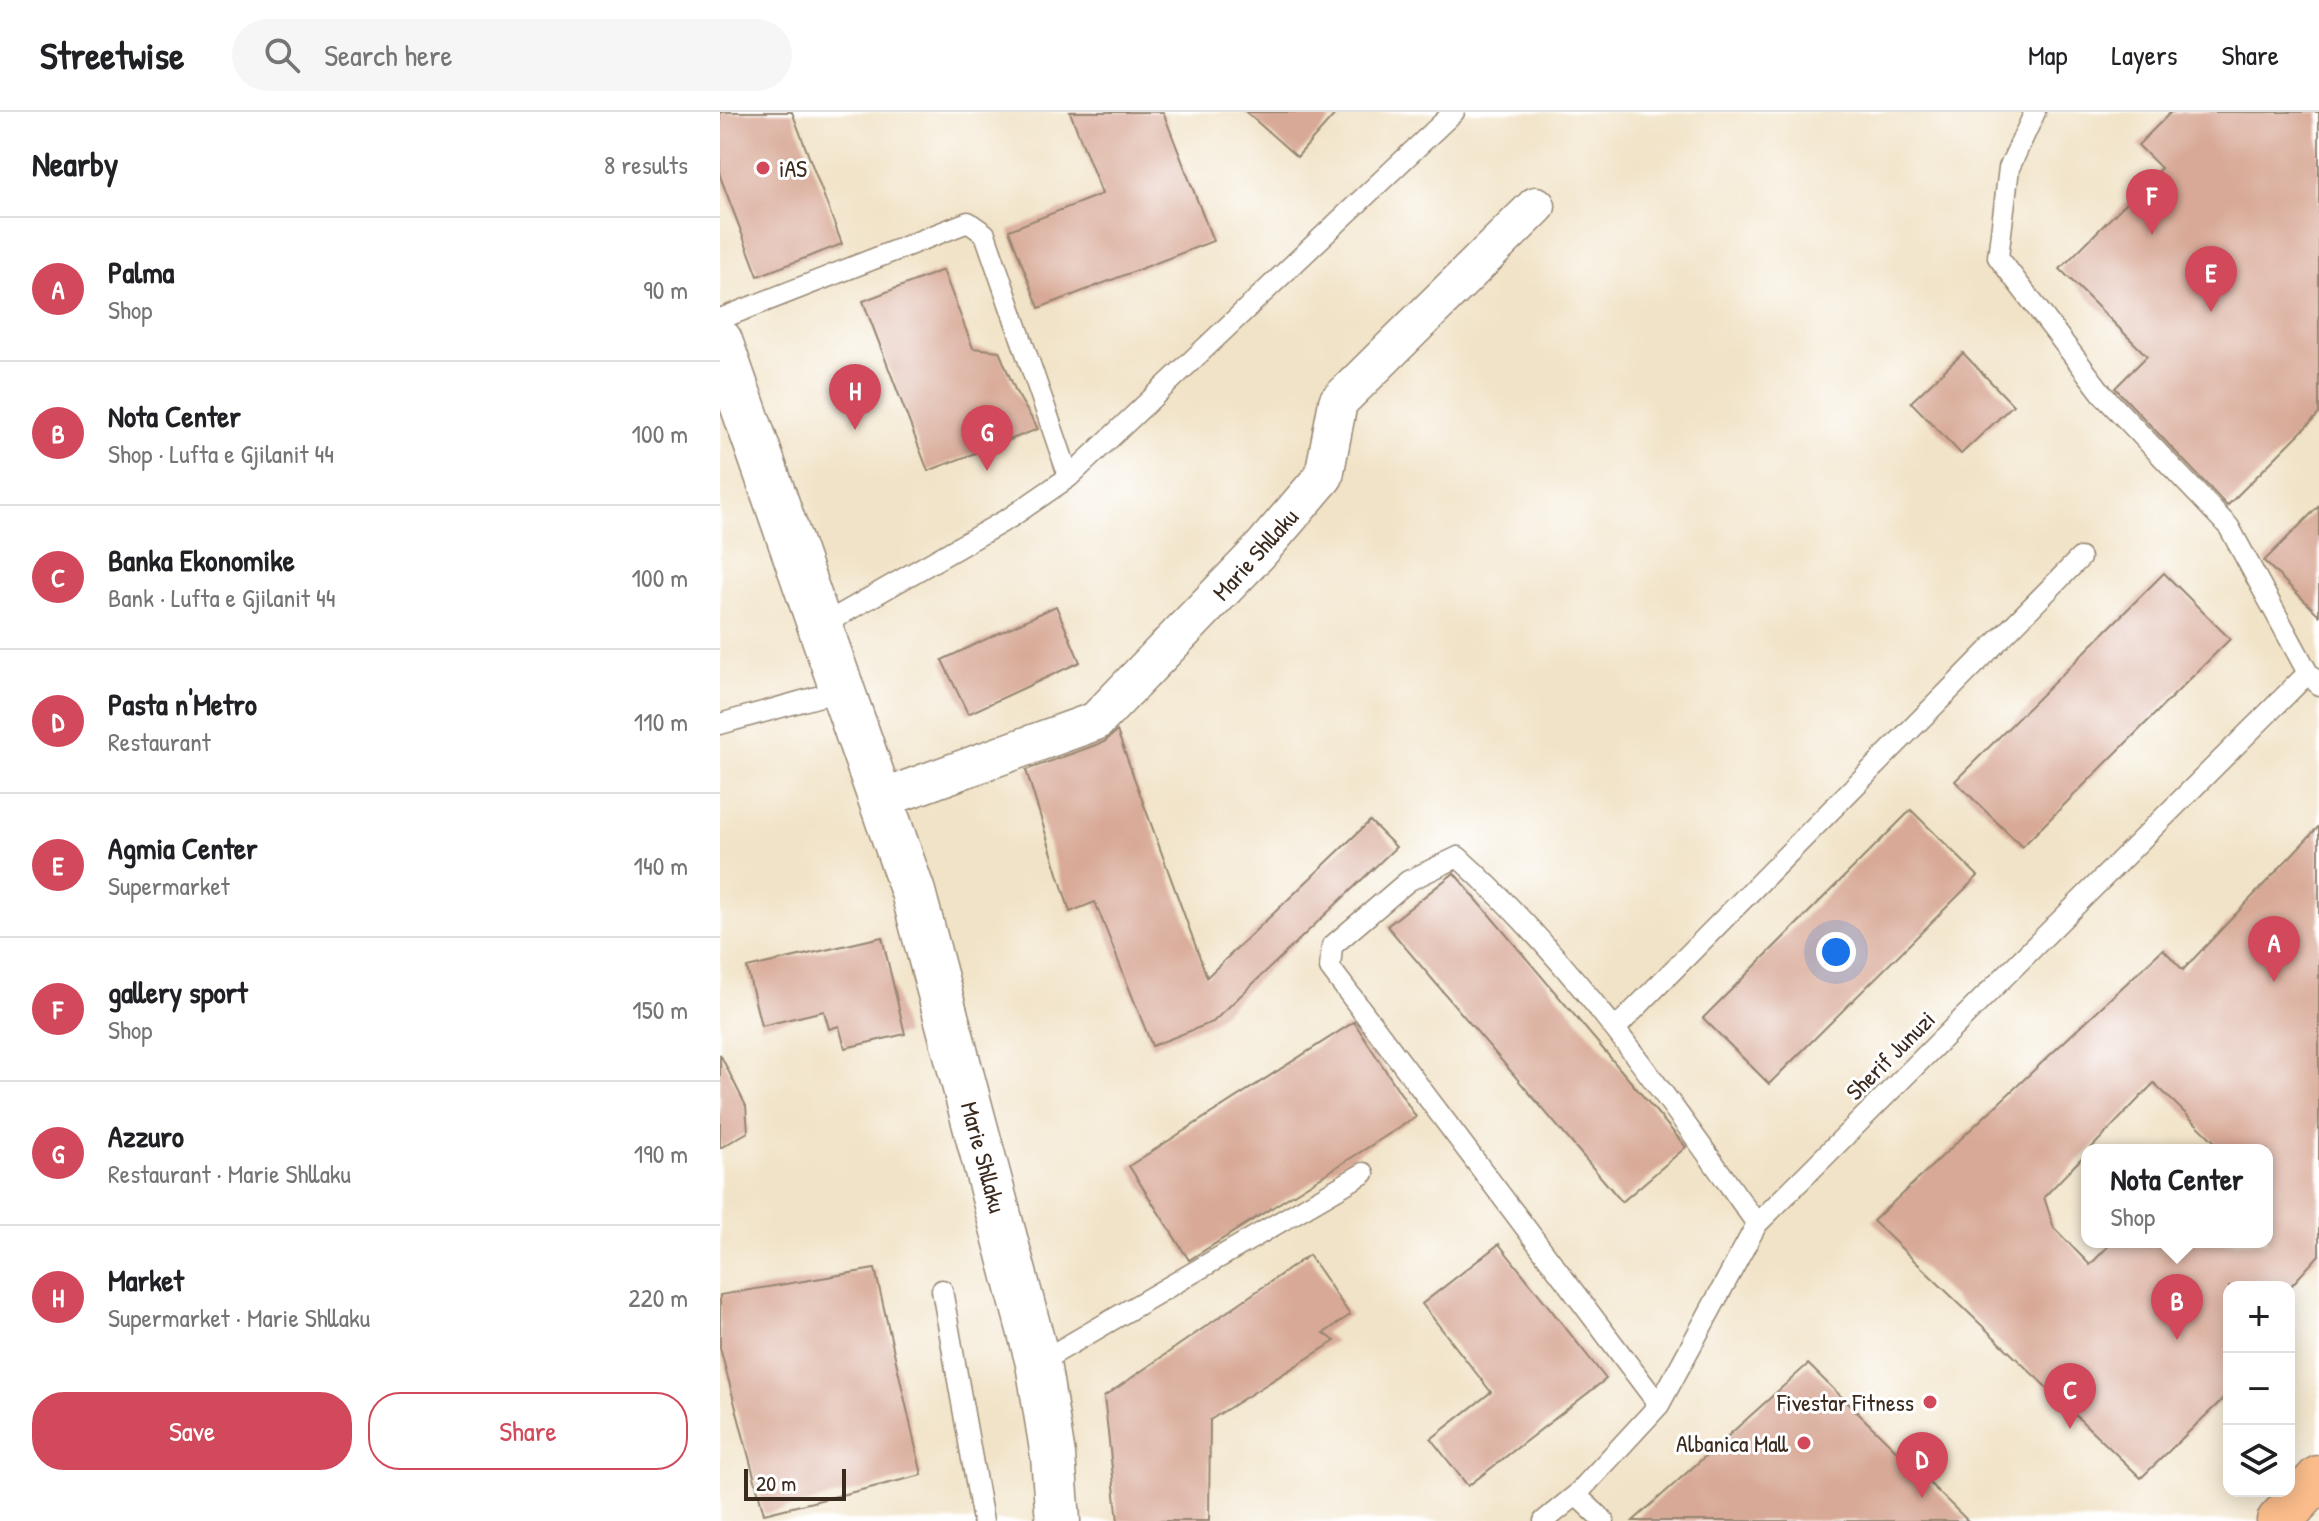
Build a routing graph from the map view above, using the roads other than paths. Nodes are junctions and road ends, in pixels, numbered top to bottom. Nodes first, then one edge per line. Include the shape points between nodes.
1 (1454, 112) edge
2 (2035, 112) edge
3 (1536, 206) dead end
4 (720, 319) edge
5 (720, 341) edge
6 (1069, 477) junction
7 (2080, 558) dead end
8 (819, 627) junction
9 (2313, 679) edge
10 (842, 690) junction
11 (720, 724) edge
12 (881, 799) junction
13 (1617, 1027) junction
14 (1364, 1173) dead end
15 (1757, 1224) junction
16 (942, 1290) dead end
17 (1038, 1363) junction
18 (1659, 1405) junction
19 (2319, 1478) edge
20 (1576, 1495) junction
21 (983, 1521) edge
22 (1058, 1521) edge
23 (1544, 1521) edge
24 (1604, 1521) edge
25 (2279, 1521) edge

1 - 6 lane
2 - 9 lane via 2009,168 1998,257 2105,397 2229,527
3 - 12 street, Marie Shllaku via 1338,402 1324,476 1259,552 1096,721
4 - 6 lane via 968,222 977,226 985,234
5 - 8 street, Marie Shllaku
6 - 8 lane via 1011,517
7 - 13 lane
8 - 10 street, Marie Shllaku
9 - 15 lane, Sherif Junuzi
10 - 11 lane
10 - 12 street, Marie Shllaku
12 - 17 street, Marie Shllaku via 913,892
13 - 15 lane
13 - 18 lane via 1509,903 1458,857 1408,881 1332,946 1330,968
14 - 17 lane
15 - 18 lane, Sherif Junuzi
16 - 21 lane
17 - 22 street, Marie Shllaku
18 - 20 lane, Sherif Junuzi
19 - 25 main road
20 - 23 lane, Sherif Junuzi
20 - 24 lane

